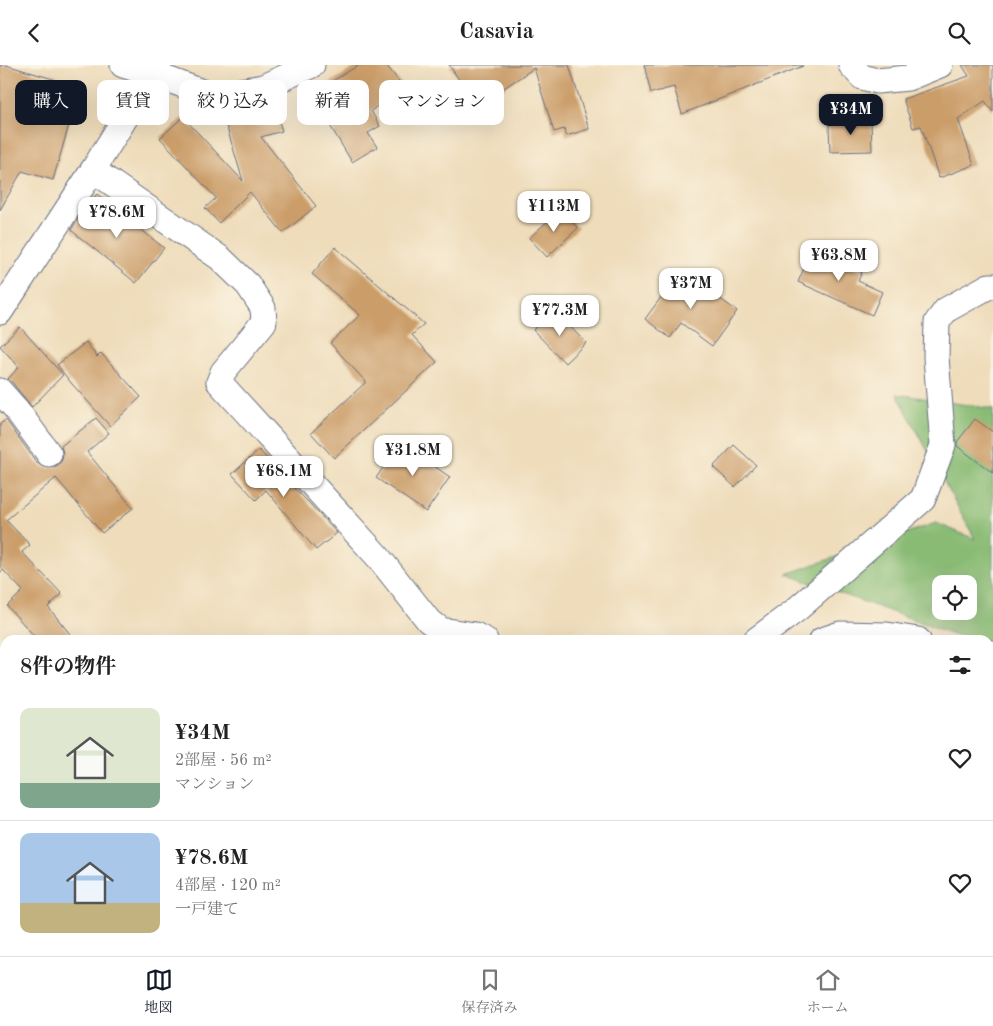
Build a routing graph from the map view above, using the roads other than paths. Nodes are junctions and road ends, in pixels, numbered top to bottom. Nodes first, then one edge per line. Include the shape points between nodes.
1 (123, 65) edge
2 (312, 65) edge
3 (851, 65) edge
4 (940, 65) edge
5 (156, 69) edge
6 (93, 170) junction
7 (993, 286) edge
8 (0, 312) edge
9 (0, 391) edge
10 (49, 454) dead end
11 (475, 635) edge
12 (763, 635) edge
13 (837, 635) edge
14 (888, 635) edge

1 - 5 street
2 - 5 street via 263,87 222,94 202,92
3 - 4 street via 862,77 877,81 908,78
5 - 6 street
6 - 8 street
6 - 11 street via 220,257 248,285 263,308 264,322 219,381 380,558 428,620 441,630
7 - 12 street via 946,310 937,322 936,357 943,445 924,499
9 - 10 street
13 - 14 street

